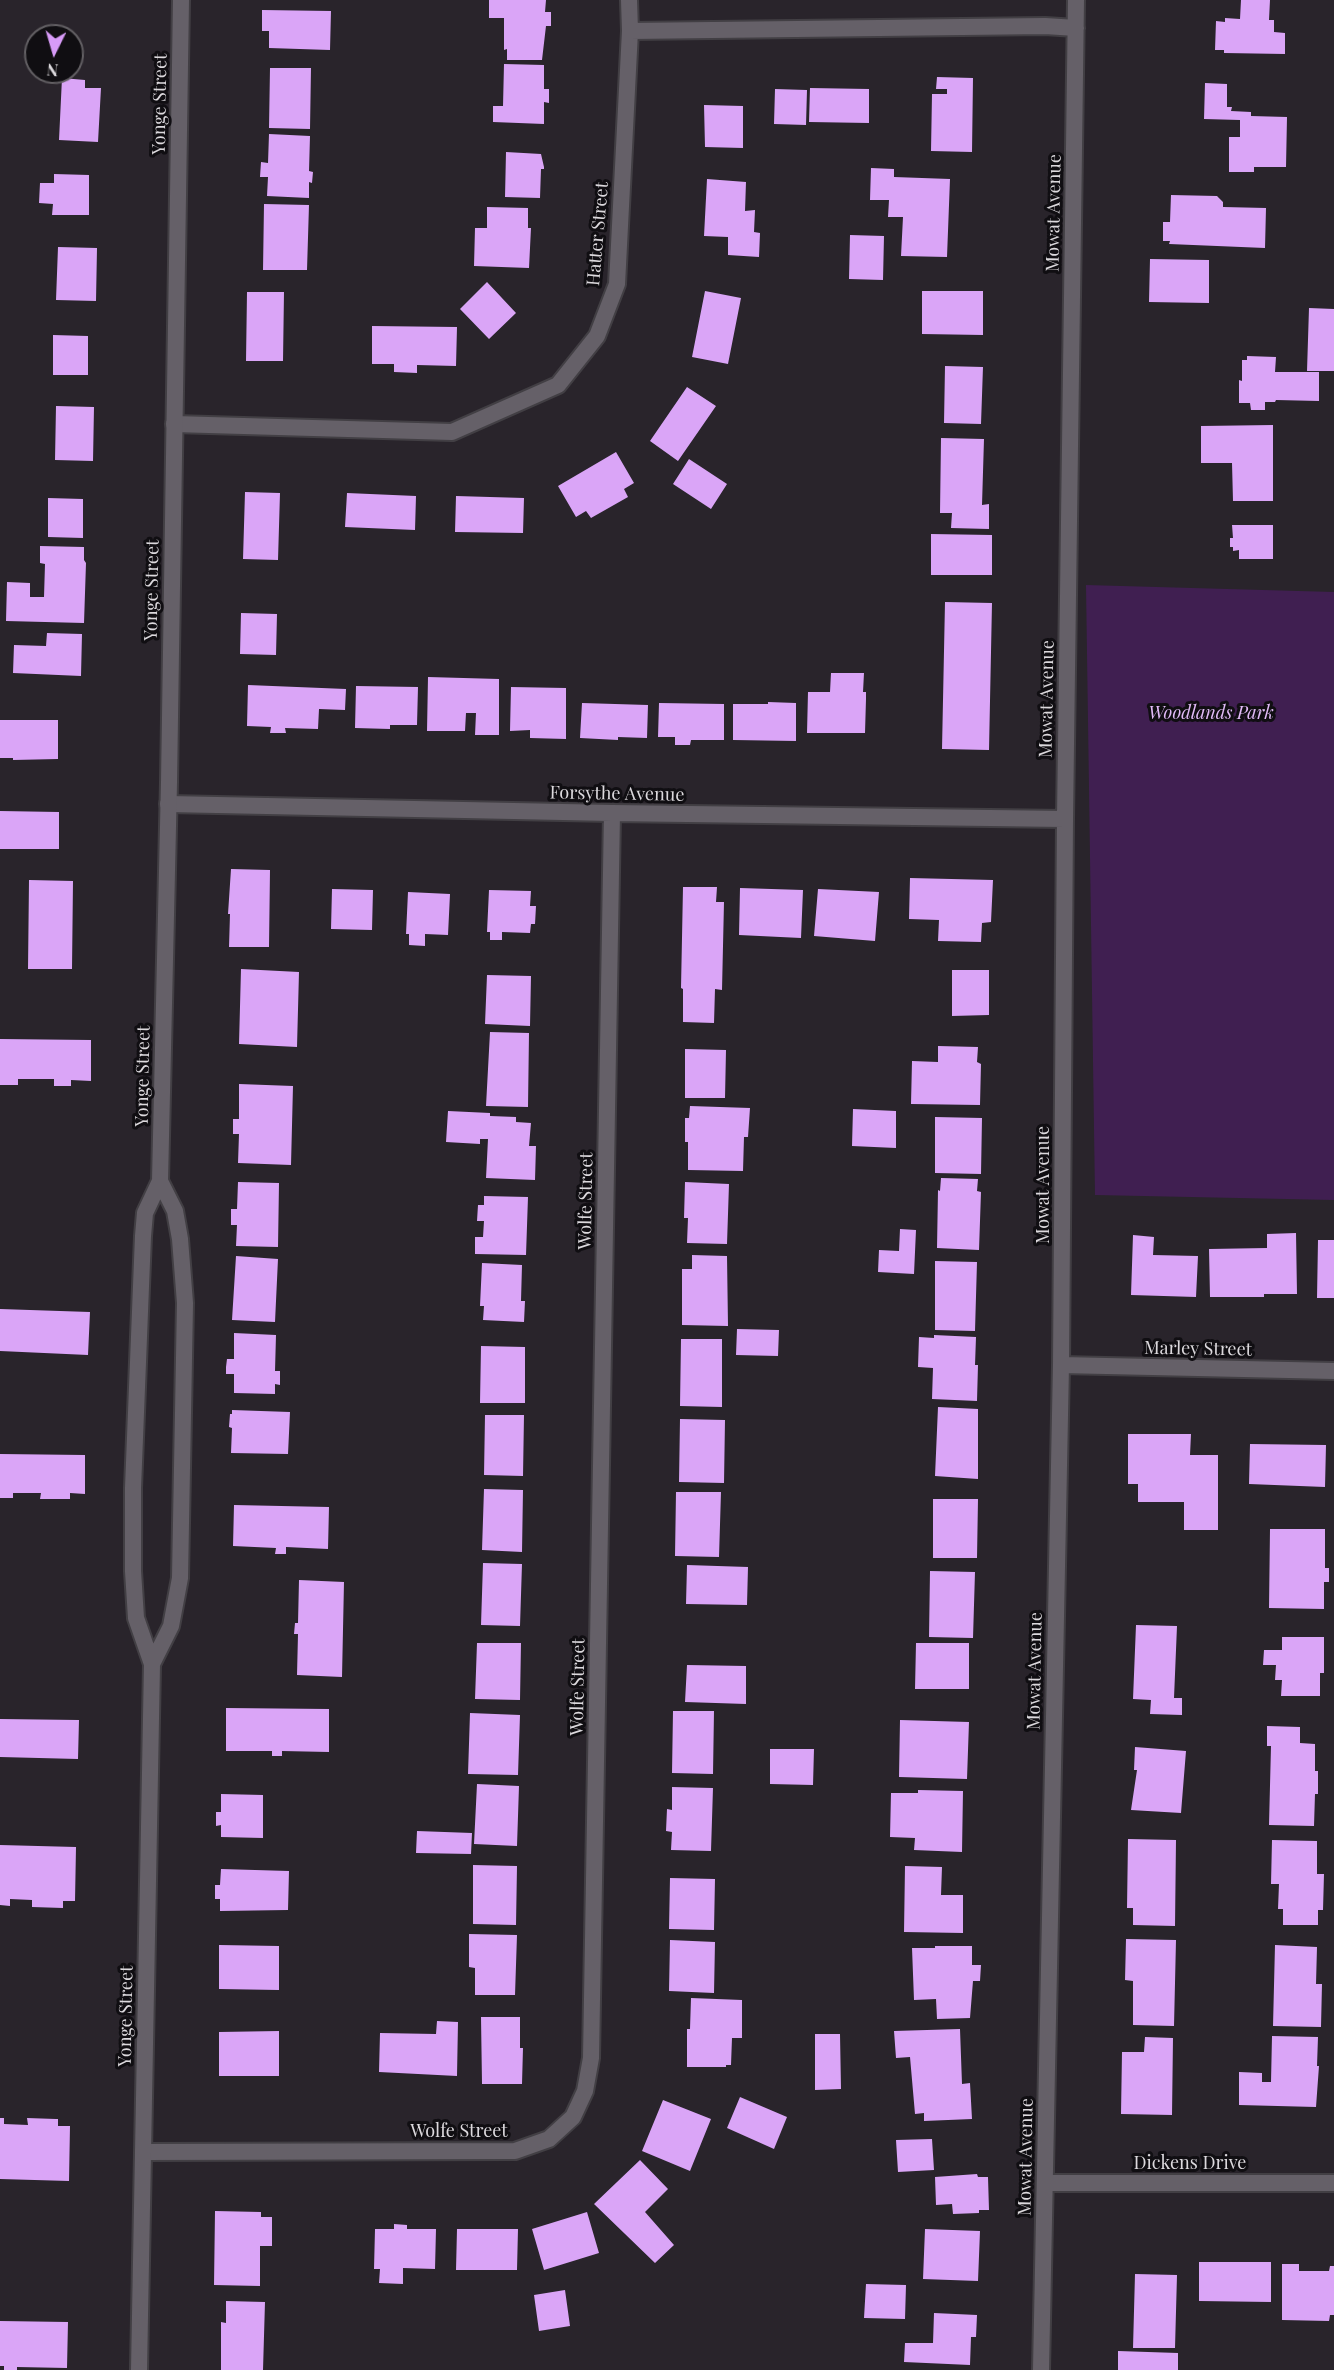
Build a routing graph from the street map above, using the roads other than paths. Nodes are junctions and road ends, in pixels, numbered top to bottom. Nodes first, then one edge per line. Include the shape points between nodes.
1 (181, 0) edge
2 (629, 0) edge
3 (1076, 0) edge
4 (1076, 28) junction
5 (630, 32) junction
6 (174, 424) junction
7 (168, 804) junction
8 (612, 813) junction
9 (1065, 819) junction
10 (160, 1181) junction
11 (1061, 1365) junction
12 (1334, 1371) edge
13 (152, 1664) junction
14 (143, 2152) junction
15 (1045, 2183) junction
16 (1334, 2183) edge
17 (139, 2370) edge
18 (1041, 2370) edge

1 - 6 street, Yonge Street
2 - 5 street, Hatter Street
3 - 4 street, Mowat Avenue
4 - 5 street
4 - 9 street, Mowat Avenue
5 - 6 street, Hatter Street via 616,284 597,336 558,385 452,432
6 - 7 street, Yonge Street
7 - 8 street, Forsythe Avenue
7 - 10 street, Yonge Street
8 - 9 street, Forsythe Avenue
8 - 14 street, Wolfe Street via 592,2046 585,2091 573,2117 549,2139 515,2151
9 - 11 street, Mowat Avenue
10 - 13 street, Yonge Street via 145,1213 133,1488 136,1618
10 - 13 street, Yonge Street via 175,1211 185,1303 180,1578 171,1626
11 - 12 street, Marley Street
11 - 15 street, Mowat Avenue
13 - 14 street, Yonge Street
14 - 17 street, Yonge Street
15 - 16 street, Dickens Drive
15 - 18 street, Mowat Avenue

